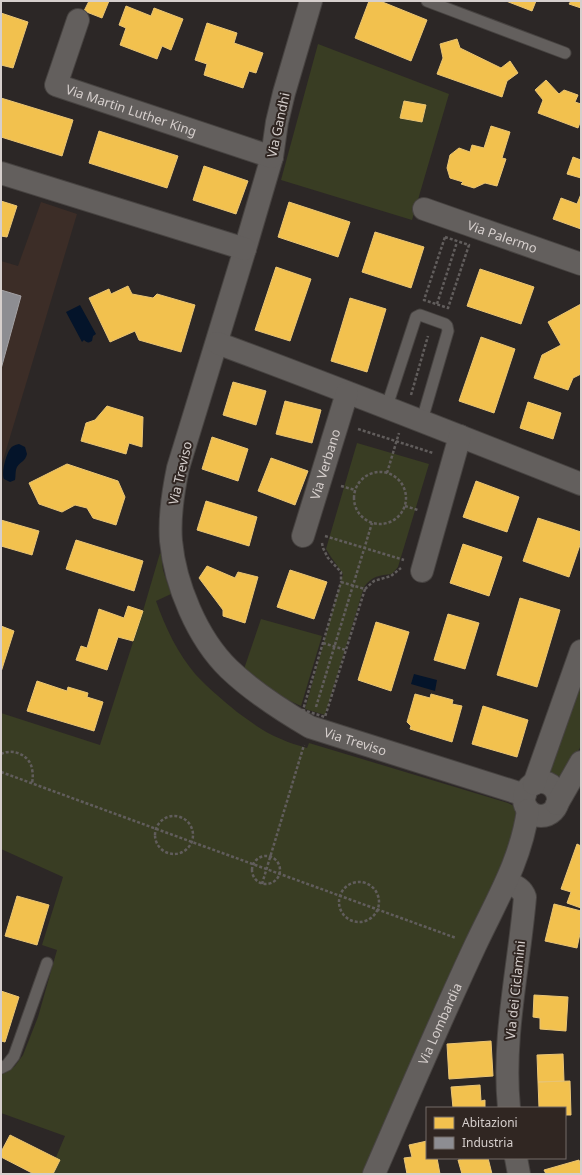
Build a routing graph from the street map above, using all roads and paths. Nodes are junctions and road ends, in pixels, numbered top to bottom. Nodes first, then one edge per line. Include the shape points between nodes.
1 (311, 1) edge
2 (427, 1) edge
3 (78, 20) dead end
4 (565, 53) dead end
5 (272, 157) junction
6 (1, 173) edge
7 (424, 209) dead end
8 (457, 241) junction
9 (245, 249) junction
10 (581, 264) edge
11 (437, 304) junction
12 (430, 330) dead end
13 (217, 343) junction
14 (347, 393) junction
15 (410, 396) dead end
16 (387, 406) junction
17 (422, 420) junction
18 (357, 429) dead end
19 (400, 429) dead end
20 (460, 436) junction
21 (397, 441) junction
22 (437, 454) dead end
23 (387, 473) junction
24 (581, 484) edge
25 (340, 485) dead end
26 (355, 490) junction
27 (405, 506) junction
28 (420, 510) dead end
29 (372, 523) junction
30 (302, 536) dead end
31 (365, 548) junction
32 (407, 553) dead end
33 (413, 565) junction
34 (341, 582) junction
35 (353, 586) junction
36 (365, 589) junction
37 (323, 643) junction
38 (334, 646) junction
39 (346, 650) junction
40 (581, 651) edge
41 (314, 713) junction
42 (305, 743) dead end
43 (1, 754) edge
44 (581, 762) edge
45 (1, 772) edge
46 (32, 783) junction
47 (529, 796) junction
48 (556, 806) junction
49 (156, 829) junction
50 (192, 842) junction
51 (271, 856) junction
52 (253, 864) junction
53 (267, 869) junction
54 (280, 874) junction
55 (508, 878) junction
56 (262, 884) junction
57 (340, 896) junction
58 (378, 910) junction
59 (475, 945) junction
60 (47, 962) dead end
61 (1, 1068) edge
62 (509, 1107) edge
63 (516, 1159) edge
64 (377, 1171) edge
65 (519, 1174) edge

1 - 5 street, Via Gandhi via 284,93
2 - 4 lane
3 - 5 street, Via Martin Luther King via 56,85
5 - 9 street, Via Gandhi
6 - 9 street
7 - 10 street, Via Palermo
8 - 11 path
8 - 11 path via 469,245 448,308
8 - 11 path via 445,237 424,300
9 - 13 street, Via Treviso
12 - 15 path
13 - 14 street
13 - 47 street, Via Treviso via 178,468 172,500 171,540 174,563 182,589 199,629 211,649 258,694 310,727
14 - 16 street
14 - 30 street, Via Verbano
16 - 17 street
16 - 17 lane via 416,317 445,324 448,331
17 - 20 street
18 - 21 path
19 - 21 path
20 - 24 street
20 - 33 street
21 - 22 path
21 - 23 path
23 - 26 path via 380,472 365,477
23 - 27 path via 402,484 406,493
25 - 26 path
26 - 29 path via 355,506 359,514
27 - 28 path
27 - 29 path via 398,518 390,523
29 - 31 path
31 - 33 path
31 - 34 path via 324,535 324,548 328,558 341,572
31 - 35 path
32 - 33 path
33 - 36 path via 403,566 391,576 374,580
34 - 35 path
34 - 37 path
35 - 36 path
35 - 38 path
36 - 39 path
37 - 38 path
37 - 41 path via 303,710
38 - 39 path
38 - 41 path
39 - 41 path via 325,717
40 - 47 street, Via Lombardia
42 - 51 path
43 - 46 path via 11,752 24,756 32,768
44 - 48 street, Via Lombardia
45 - 46 path
46 - 49 path
47 - 48 street via 532,814 547,815
47 - 48 street via 541,782 550,785 557,793
47 - 55 street, Via Lombardia via 523,836
48 - 55 street, Via Lombardia
49 - 50 path
49 - 50 path via 156,842 164,852 183,852
49 - 50 path via 169,817 180,817 190,825
50 - 52 path
51 - 52 path via 262,856
51 - 53 path
51 - 54 path via 280,865
52 - 53 path
52 - 56 path via 252,874
53 - 54 path
53 - 56 path
54 - 56 path via 271,883
54 - 57 path
55 - 59 street, Via Lombardia
55 - 62 street, Via dei Ciclamini via 526,897 510,1030 507,1069
57 - 58 path
57 - 58 path via 339,903 344,915 356,922 368,919
57 - 58 path via 343,890 353,883 366,883 376,891
58 - 59 path
59 - 64 street, Via Lombardia
60 - 61 lane via 14,1056
63 - 65 street

